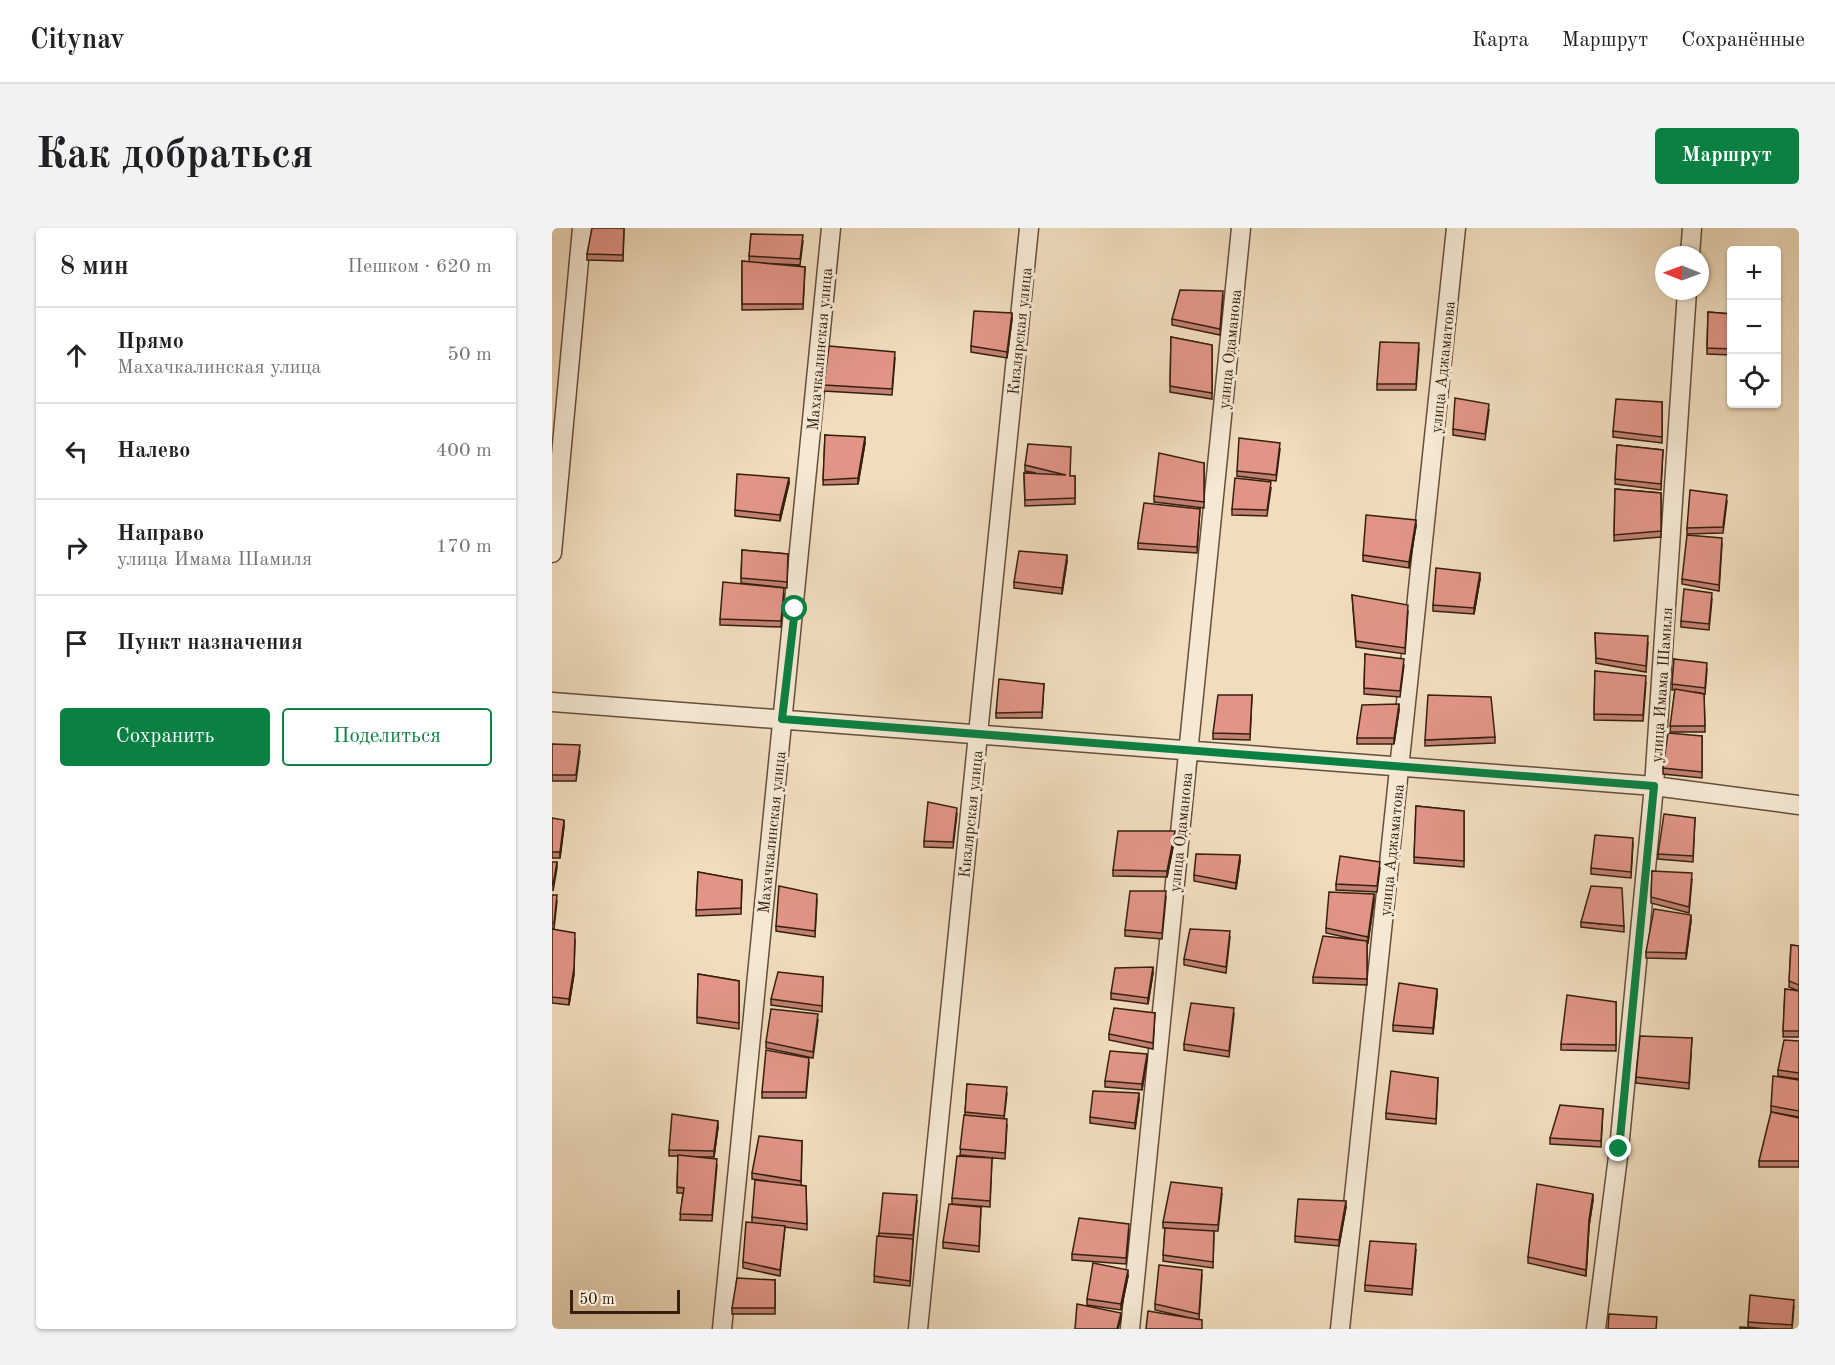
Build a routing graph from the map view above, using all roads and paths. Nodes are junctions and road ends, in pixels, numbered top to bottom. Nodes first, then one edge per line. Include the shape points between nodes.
1 (582, 228) edge
2 (831, 228) edge
3 (1029, 228) edge
4 (1241, 228) edge
5 (1456, 228) edge
6 (1692, 228) edge
7 (1691, 246) edge
8 (1686, 300) edge
9 (552, 553) edge
10 (552, 702) edge
11 (782, 719) junction
12 (978, 734) junction
13 (1189, 750) junction
14 (1400, 766) junction
15 (1654, 786) junction
16 (1799, 805) edge
17 (722, 1329) edge
18 (918, 1329) edge
19 (1130, 1329) edge
20 (1340, 1329) edge
21 (1596, 1329) edge

1 - 9 street
2 - 11 street, Махачкалинская улица
3 - 12 street, Кизлярская улица
4 - 13 street, улица Одаманова
5 - 14 street, улица Аджаматова
6 - 7 street
8 - 15 street, улица Имама Шамиля
10 - 11 street
11 - 12 street
11 - 17 street, Махачкалинская улица
12 - 13 street
12 - 18 street, Кизлярская улица
13 - 14 street
13 - 19 street, улица Одаманова
14 - 15 street
14 - 20 street, улица Аджаматова
15 - 16 street
15 - 21 street, улица Имама Шамиля via 1619,1149

